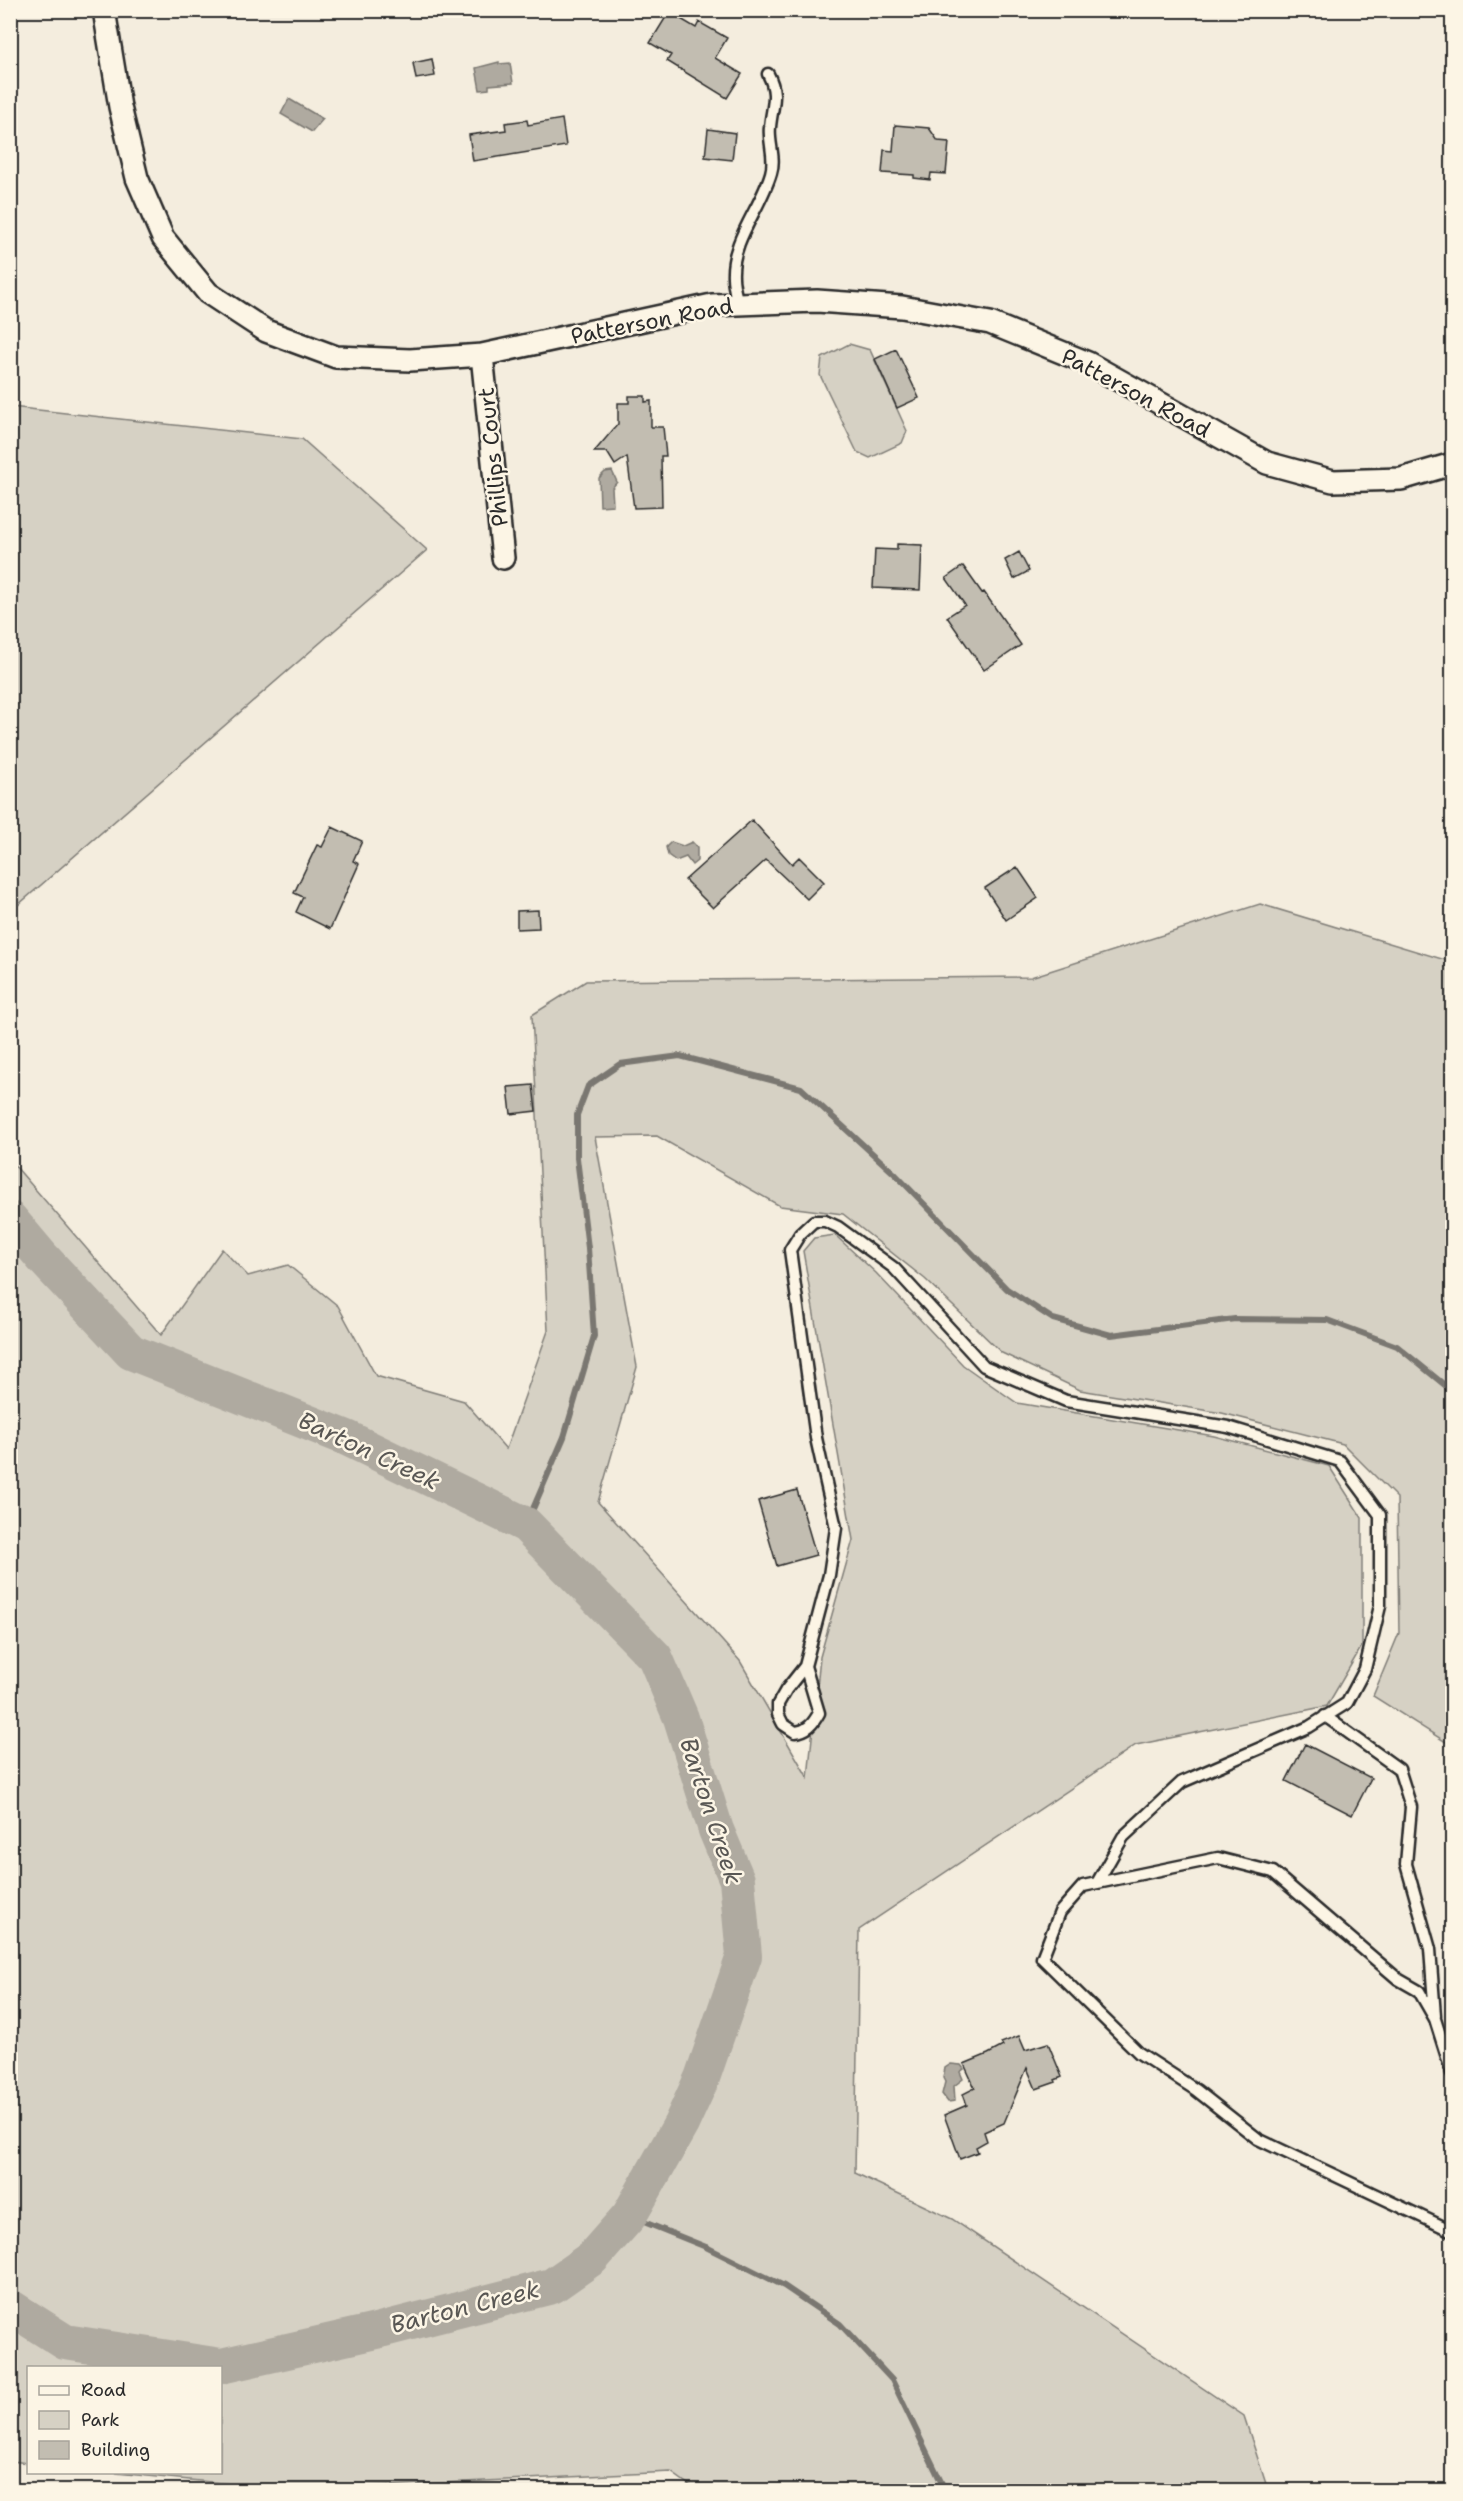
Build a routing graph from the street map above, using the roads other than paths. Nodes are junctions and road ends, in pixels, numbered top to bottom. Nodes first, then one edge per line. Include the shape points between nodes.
1 (104, 10) edge
2 (768, 74) dead end
3 (738, 304) junction
4 (483, 355) junction
5 (1452, 464) edge
6 (503, 558) dead end
7 (805, 1666) junction
8 (1325, 1716) junction
9 (1097, 1883) junction
10 (1435, 2019) junction
11 (1452, 2073) edge
12 (1452, 2231) edge

1 - 4 street, Patterson Road via 137,178 163,238 208,293 266,331 336,357 410,360
2 - 3 lane via 776,88 770,131 772,171 738,243 732,276
3 - 4 street, Patterson Road via 712,305
3 - 5 street, Patterson Road via 828,302 902,307 990,322 1088,363 1267,464 1333,481 1401,479
4 - 6 street, Phillips Court
7 - 7 lane via 778,1704 783,1724 795,1732 809,1727 819,1713
7 - 8 lane via 829,1575 836,1528 816,1438 790,1250 814,1221 825,1221 894,1268 984,1366 1065,1401 1228,1427 1340,1461 1380,1515 1380,1606 1365,1669 1347,1702
8 - 9 lane via 1309,1727 1182,1782 1123,1838
8 - 10 lane via 1399,1769 1411,1807 1406,1864 1430,1949
9 - 10 lane via 1218,1858 1273,1872 1398,1979 1419,1992
9 - 12 lane via 1083,1886 1060,1912 1042,1958 1139,2053 1196,2090 1258,2139
10 - 11 lane

